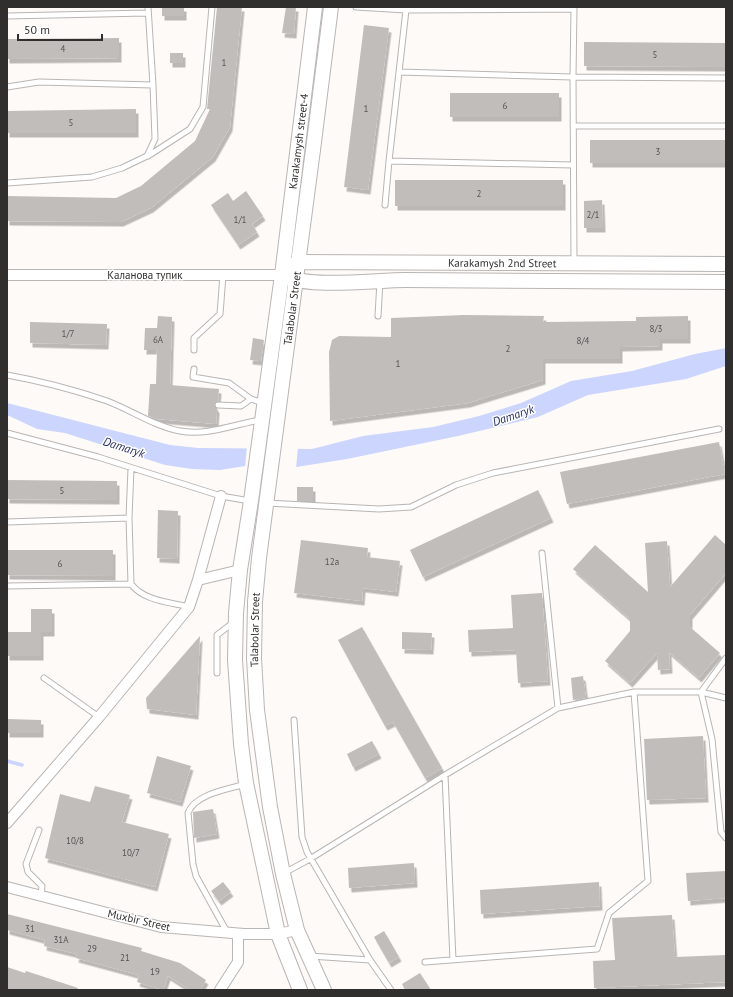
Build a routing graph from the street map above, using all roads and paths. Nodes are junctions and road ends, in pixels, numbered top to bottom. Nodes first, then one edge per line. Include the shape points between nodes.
1 (148, 7) edge
2 (212, 7) edge
3 (316, 7) edge
4 (330, 7) edge
5 (356, 7) edge
6 (574, 8) edge
7 (406, 10) junction
8 (147, 13) junction
9 (7, 16) edge
10 (399, 72) junction
11 (573, 77) junction
12 (726, 78) edge
13 (154, 85) junction
14 (7, 87) edge
15 (573, 126) junction
16 (726, 126) edge
17 (147, 156) junction
18 (389, 161) junction
19 (573, 165) junction
20 (7, 183) edge
21 (385, 205) dead end
22 (298, 262) junction
23 (574, 263) junction
24 (726, 264) edge
25 (223, 274) junction
26 (7, 275) edge
27 (282, 275) junction
28 (380, 280) junction
29 (296, 281) junction
30 (726, 282) edge
31 (378, 316) dead end
32 (194, 350) dead end
33 (194, 369) dead end
34 (7, 375) edge
35 (257, 401) junction
36 (218, 405) dead end
37 (262, 420) junction
38 (719, 428) dead end
39 (7, 433) edge
40 (131, 468) junction
41 (221, 496) junction
42 (251, 502) junction
43 (266, 503) junction
44 (129, 518) junction
45 (7, 522) edge
46 (542, 553) dead end
47 (240, 570) junction
48 (198, 580) junction
49 (131, 584) junction
50 (7, 586) edge
51 (189, 607) junction
52 (236, 621) junction
53 (726, 658) edge
54 (217, 673) dead end
55 (44, 678) dead end
56 (634, 692) junction
57 (701, 692) junction
58 (726, 698) edge
59 (558, 708) junction
60 (99, 717) junction
61 (294, 720) dead end
62 (445, 775) junction
63 (246, 784) junction
64 (7, 823) edge
65 (39, 830) dead end
66 (726, 838) edge
67 (310, 859) junction
68 (283, 874) junction
69 (7, 887) edge
70 (41, 896) junction
71 (297, 930) junction
72 (233, 933) junction
73 (278, 934) junction
74 (307, 956) junction
75 (370, 960) junction
76 (453, 960) junction
77 (425, 962) dead end
78 (220, 990) edge
79 (300, 990) edge
80 (324, 990) edge
81 (391, 990) edge

1 - 8 lane
2 - 17 lane via 203,107 190,129
3 - 27 main road, Karakamysh street-4
4 - 22 main road, Karakamysh street-4
5 - 7 lane
6 - 7 lane
6 - 11 lane
7 - 10 lane
8 - 9 lane
8 - 13 lane
10 - 11 lane
10 - 18 lane
11 - 12 lane
11 - 15 lane
13 - 14 lane via 39,82
13 - 17 lane via 155,139
15 - 16 lane
15 - 19 lane
17 - 20 lane via 92,178
18 - 19 lane
18 - 21 lane
19 - 23 lane
22 - 23 main road, Karakamysh 2nd Street
22 - 27 main road
22 - 29 main road, Talabolar Street
23 - 24 main road, Karakamysh 2nd Street
25 - 26 street, Каланова тупик
25 - 27 street, Каланова тупик
25 - 32 lane via 220,314 194,338
27 - 29 main road
27 - 35 main road, Talabolar Street
28 - 29 main road, Karakamysh 2nd Street
28 - 30 main road, Karakamysh 2nd Street
28 - 31 lane
29 - 43 main road, Talabolar Street
33 - 35 lane via 194,377 229,383
34 - 37 lane via 35,380 107,401 180,431 215,431
35 - 36 lane via 241,406
35 - 37 main road, Talabolar Street
37 - 42 main road, Talabolar Street
38 - 43 lane via 493,473 456,485 411,507 379,509
39 - 40 lane
40 - 41 lane
40 - 44 lane
41 - 42 lane
41 - 48 street
42 - 43 main road
42 - 47 main road, Talabolar Street
43 - 68 main road, Talabolar Street via 255,602 254,658 257,710 270,807
44 - 45 lane
44 - 49 lane
46 - 59 lane
47 - 48 street
47 - 52 main road, Talabolar Street
48 - 51 street
49 - 50 lane
49 - 51 lane via 138,592 152,598
51 - 60 street
52 - 54 lane via 217,635
52 - 63 main road, Talabolar Street via 234,660
53 - 57 lane
55 - 60 lane
56 - 57 lane
56 - 59 lane
56 - 76 lane via 648,881 609,913 597,950
57 - 58 lane
57 - 66 lane via 712,739 721,832
59 - 62 lane
60 - 64 street
61 - 67 lane via 302,837
62 - 67 lane
62 - 76 lane
63 - 72 lane via 199,800 191,805 188,813 196,876
63 - 73 main road, Talabolar Street
65 - 70 lane via 26,864 28,872 42,886
67 - 68 lane
67 - 75 lane
68 - 71 main road, Talabolar Street
69 - 70 street, Muxbir Street
70 - 72 street, Muxbir Street via 161,927
71 - 73 street, Muxbir Street
71 - 74 main road, Talabolar Street
72 - 73 street, Muxbir Street
72 - 78 street via 238,962
73 - 79 main road, Talabolar Street
74 - 75 lane
74 - 80 main road, Talabolar Street
75 - 81 lane
76 - 77 lane

